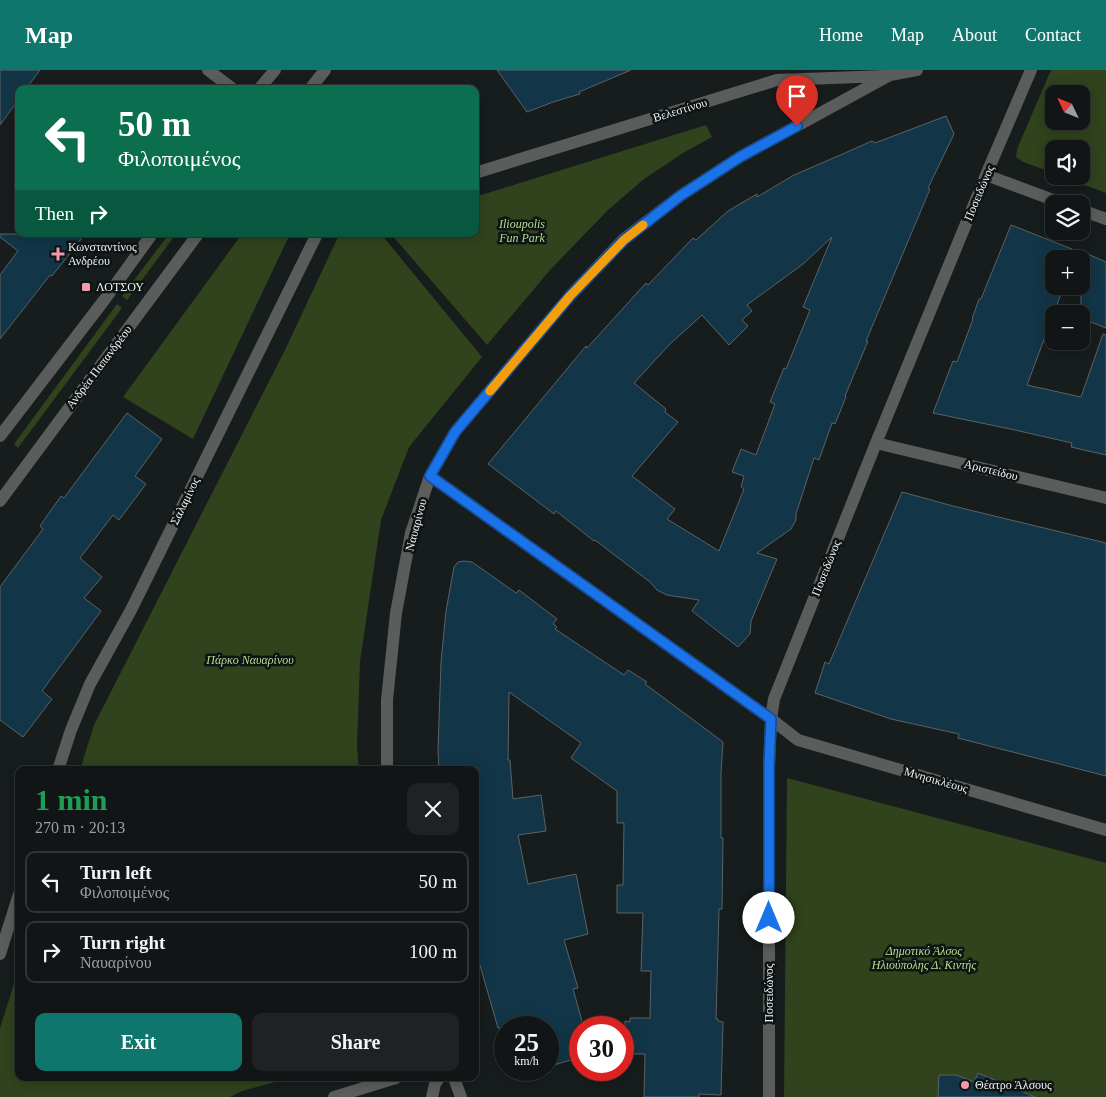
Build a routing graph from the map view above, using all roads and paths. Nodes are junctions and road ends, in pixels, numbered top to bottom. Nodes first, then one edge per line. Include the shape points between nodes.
1 (208, 70) edge
2 (275, 70) edge
3 (325, 70) edge
4 (917, 70) edge
5 (1031, 70) edge
6 (890, 75) junction
7 (228, 85) edge
8 (262, 85) edge
9 (313, 85) edge
10 (479, 172) edge
11 (986, 176) junction
12 (1045, 197) edge
13 (1090, 213) edge
14 (1106, 219) edge
15 (150, 237) edge
16 (196, 237) edge
17 (316, 237) edge
18 (0, 436) edge
19 (876, 442) junction
20 (430, 476) junction
21 (2, 495) edge
22 (1106, 498) edge
23 (771, 719) junction
24 (59, 766) edge
25 (388, 766) edge
26 (1106, 830) edge
27 (15, 907) edge
28 (0, 954) edge
29 (386, 1081) edge
30 (437, 1081) edge
31 (455, 1081) edge
32 (334, 1097) edge
33 (432, 1097) edge
34 (461, 1097) edge
35 (769, 1097) edge

1 - 7 street
2 - 8 street
3 - 9 street
4 - 6 street, Ναυαρίνου
5 - 11 street, Ποσειδώνος
6 - 10 street, Βελεστίνου via 777,80
6 - 20 street, Ναυαρίνου via 740,157 680,196 624,240 570,296 455,432
11 - 12 street
11 - 19 street, Ποσειδώνος
13 - 14 street
15 - 18 street
16 - 21 street, Ανδρέα Παπανδρέου
17 - 24 street, Σαλαμίνος via 131,610 90,684 70,730
19 - 22 street, Αριστείδου
19 - 23 street, Ποσειδώνος via 774,699
20 - 23 street, Μνησικλέους
20 - 25 street, Ναυαρίνου via 412,533 396,613 387,700
23 - 26 street, Μνησικλέους via 798,740
23 - 35 street, Ποσειδώνος
27 - 28 street
29 - 32 street
30 - 33 street
31 - 34 street

